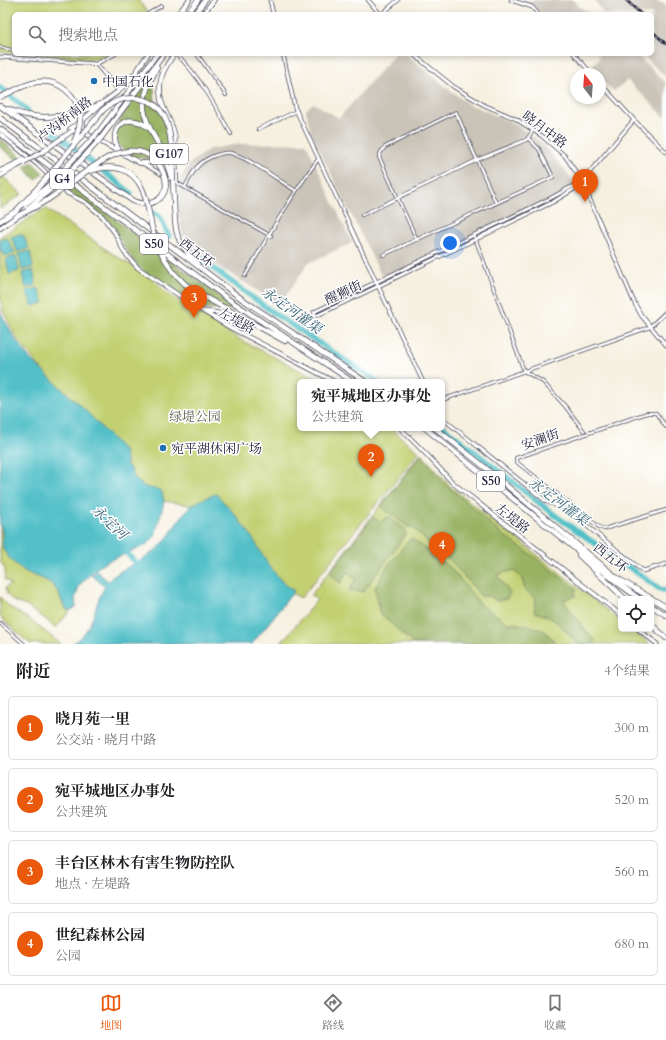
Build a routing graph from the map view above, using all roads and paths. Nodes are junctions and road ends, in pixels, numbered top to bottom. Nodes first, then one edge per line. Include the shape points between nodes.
1 (189, 0) edge
2 (198, 0) edge
3 (206, 0) edge
4 (214, 0) edge
5 (270, 0) edge
6 (368, 0) edge
7 (398, 0) edge
8 (511, 0) edge
9 (161, 6) dead end
10 (151, 12) edge
11 (180, 12) edge
12 (188, 12) edge
13 (197, 12) edge
14 (205, 12) edge
15 (273, 12) edge
16 (379, 12) edge
17 (383, 12) edge
18 (536, 12) edge
19 (0, 47) edge
20 (12, 50) edge
21 (111, 56) edge
22 (147, 56) edge
23 (155, 56) edge
24 (162, 56) edge
25 (163, 56) edge
26 (174, 56) edge
27 (177, 56) edge
28 (198, 56) edge
29 (283, 56) edge
30 (416, 56) edge
31 (576, 56) edge
32 (0, 57) edge
33 (96, 64) junction
34 (587, 68) edge
35 (606, 90) edge
36 (119, 91) junction
37 (226, 95) dead end
38 (0, 97) edge
39 (101, 104) junction
40 (0, 106) edge
41 (297, 111) junction
42 (0, 118) edge
43 (83, 120) junction
44 (634, 120) junction
45 (149, 128) junction
46 (0, 129) edge
47 (258, 129) dead end
48 (71, 130) junction
49 (533, 130) junction
50 (0, 134) edge
51 (231, 134) dead end
52 (87, 135) junction
53 (528, 138) junction
54 (175, 143) junction
55 (72, 147) junction
56 (118, 151) junction
57 (666, 152) edge
58 (319, 158) junction
59 (477, 160) junction
60 (140, 163) junction
61 (3, 170) edge
62 (0, 176) edge
63 (82, 176) junction
64 (582, 181) junction
65 (175, 184) junction
66 (185, 187) junction
67 (296, 191) junction
68 (398, 198) junction
69 (496, 203) junction
70 (16, 211) junction
71 (362, 215) dead end
72 (19, 216) junction
73 (0, 221) edge
74 (0, 228) edge
75 (474, 235) junction
76 (270, 236) junction
77 (417, 240) junction
78 (476, 240) junction
79 (384, 256) dead end
80 (208, 274) junction
81 (245, 276) dead end
82 (376, 283) junction
83 (378, 287) junction
84 (201, 310) junction
85 (666, 312) edge
86 (240, 316) junction
87 (650, 327) junction
88 (666, 345) edge
89 (311, 355) junction
90 (524, 371) junction
91 (329, 379) edge
92 (348, 379) edge
93 (362, 379) edge
94 (422, 379) edge
95 (445, 399) edge
96 (445, 420) edge
97 (666, 427) edge
98 (403, 431) edge
99 (430, 431) edge
100 (439, 431) edge
101 (584, 431) dead end
102 (666, 510) edge
103 (557, 535) junction
104 (666, 564) edge
105 (622, 596) edge
106 (636, 596) edge
107 (666, 606) edge
108 (654, 608) edge
109 (618, 614) edge
110 (666, 615) edge
111 (0, 623) edge
112 (654, 627) edge
113 (642, 632) edge
114 (666, 638) edge
115 (24, 644) edge
116 (658, 644) edge

1 - 11 highway
2 - 12 highway
3 - 13 highway
4 - 14 highway
5 - 15 street
6 - 16 street
7 - 17 street
8 - 18 street via 532,7
9 - 10 street
19 - 20 street
21 - 33 street
22 - 36 highway, 卢沟桥南路
23 - 70 highway, G4, bridge via 96,135 48,186
24 - 72 highway, G4, bridge via 84,159
25 - 45 highway via 144,95 144,114
26 - 54 highway, G107 via 160,79 160,89 162,104 173,127
27 - 51 street via 187,64
28 - 37 street
29 - 41 street
30 - 49 street, 晓月中路 via 454,87
31 - 34 street
32 - 33 street
33 - 36 street
35 - 44 street
36 - 39 highway, 卢沟桥南路
38 - 55 highway, bridge via 36,82 48,82 63,88 74,99 80,114 80,125
39 - 40 highway via 70,115 48,118 24,115
39 - 43 highway, 卢沟桥南路
40 - 63 highway, bridge via 133,201 153,203 161,198 166,186 166,177 153,158 131,150 109,156
41 - 47 street
41 - 58 street
42 - 80 highway, 西五环 / S50
43 - 48 highway, 卢沟桥南路
43 - 52 highway via 83,128
44 - 57 street
44 - 64 street, 醒狮街
45 - 56 highway via 136,120 120,125 114,137
45 - 65 highway, bridge
46 - 89 highway, 西五环 / S50 via 228,299
48 - 52 highway, 卢沟桥南路 / G107 via 81,131
48 - 61 highway, 卢沟桥南路, bridge via 42,152
49 - 53 street
49 - 64 street, 晓月中路 via 556,146
50 - 84 main road, 左堤路 via 67,193 85,202 102,216 115,233 124,252 138,268
52 - 56 highway, 卢沟桥南路 / G107
53 - 59 street
53 - 69 street via 539,149 553,176
54 - 60 highway, G107 via 162,159
54 - 65 street
55 - 65 highway, bridge via 109,105 127,98 144,100 159,108 168,124
55 - 70 highway, bridge
56 - 60 highway, 卢沟桥南路 / G107
58 - 67 street
58 - 82 street
59 - 68 street
59 - 68 street via 456,112 385,147 381,152 379,157
59 - 69 street
60 - 65 street
61 - 62 highway, 卢沟桥南路
63 - 72 highway, bridge
63 - 86 highway, bridge via 109,167 123,170 133,176 146,197 152,229 160,252 170,268 186,284
64 - 75 street, 醒狮街
64 - 78 street, 醒狮街 via 545,207
64 - 87 street, 晓月中路 via 634,302
65 - 66 street
65 - 80 highway, bridge via 175,225 180,243
66 - 67 street via 197,166 206,159 230,153
66 - 76 street
67 - 76 street
68 - 71 street
68 - 77 street
69 - 77 street
70 - 73 highway, G4
72 - 74 highway, G4
75 - 78 street
75 - 82 street, 醒狮街
76 - 81 street
77 - 79 street
78 - 83 street, 醒狮街
78 - 90 street
80 - 93 highway, 西五环 / S50
82 - 83 street
82 - 83 street, 醒狮街 via 314,312 316,316
83 - 94 street
84 - 86 main road
84 - 91 main road, 左堤路
85 - 87 street
86 - 89 highway
87 - 88 street, 晓月中路
87 - 90 street
89 - 92 highway, 西五环 / S50
90 - 95 street
90 - 101 street via 543,382
96 - 104 street via 547,502 567,510 643,571
97 - 102 street, 安澜街 via 656,413 647,413 516,458 516,461 604,529
98 - 109 main road, 左堤路 via 453,483
99 - 103 highway, S50
100 - 107 highway, 西五环 / S50 via 617,578
103 - 105 highway
103 - 106 highway, S50
108 - 110 highway
111 - 115 street
112 - 114 highway
113 - 116 main road

